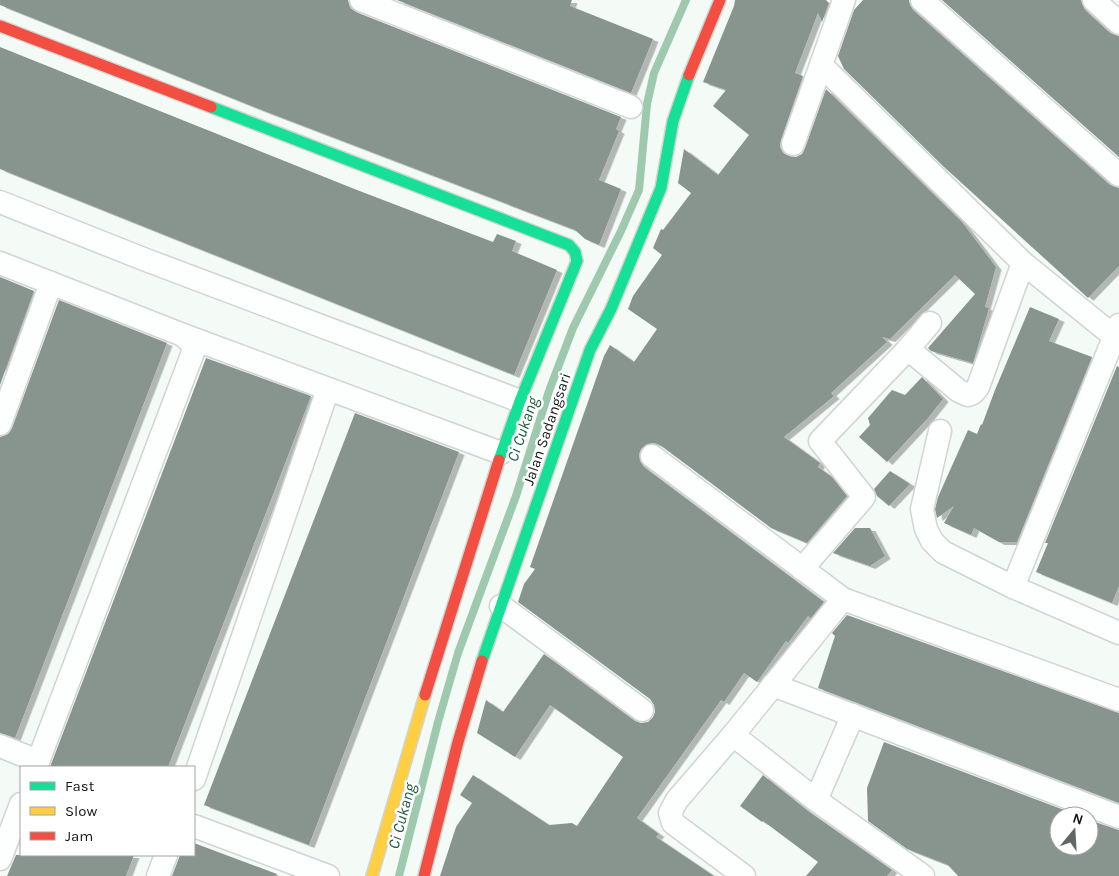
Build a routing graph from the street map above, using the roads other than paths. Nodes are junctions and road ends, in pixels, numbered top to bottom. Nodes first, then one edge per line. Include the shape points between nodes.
1 (361, 0) edge
2 (720, 0) edge
3 (844, 0) edge
4 (922, 0) edge
5 (1094, 0) edge
6 (1119, 23) edge
7 (0, 26) edge
8 (821, 66) junction
9 (631, 107) dead end
10 (793, 144) dead end
11 (1119, 175) edge
12 (0, 202) edge
13 (0, 263) edge
14 (1023, 263) junction
15 (51, 283) junction
16 (930, 323) dead end
17 (1117, 331) edge
18 (183, 335) junction
19 (908, 349) junction
20 (328, 389) junction
21 (520, 401) junction
22 (0, 424) edge
23 (940, 431) dead end
24 (501, 453) junction
25 (652, 456) dead end
26 (802, 569) junction
27 (1013, 587) junction
28 (842, 599) junction
29 (501, 606) junction
30 (1119, 633) edge
31 (773, 686) junction
32 (1119, 700) edge
33 (642, 710) dead end
34 (853, 715) junction
35 (733, 735) junction
36 (0, 746) edge
37 (37, 764) edge
38 (195, 776) edge
39 (816, 800) junction
40 (20, 807) edge
41 (1119, 817) edge
42 (195, 826) edge
43 (166, 856) edge
44 (0, 859) edge
45 (158, 876) edge
46 (328, 876) edge
47 (372, 876) edge
48 (424, 876) edge
49 (744, 876) edge
50 (923, 876) edge

1 - 9 street
2 - 29 street, Jalan Sadangsari via 673,121 661,188 611,309 590,350
3 - 8 street
4 - 11 street
5 - 6 street
7 - 21 street via 569,245 578,261
8 - 10 street
8 - 14 street
12 - 21 street
13 - 15 street
14 - 17 street
14 - 19 street via 978,387 973,393 968,395 959,391
15 - 18 street
15 - 22 street
16 - 19 street
17 - 27 street
18 - 20 street
18 - 37 street via 195,347
19 - 26 street via 820,442 864,497
20 - 24 street
20 - 38 street
21 - 24 street
23 - 27 street via 922,509 926,530 944,552
24 - 47 street
25 - 26 street
26 - 28 street
27 - 30 street
28 - 31 street
28 - 32 street
29 - 33 street
29 - 48 street, Jalan Sadangsari via 435,823
31 - 34 street
31 - 35 street
34 - 39 street
34 - 41 street
35 - 39 street
35 - 49 street via 677,800 670,813 673,823
36 - 37 street
39 - 50 street
40 - 44 street
42 - 46 street
43 - 45 street

